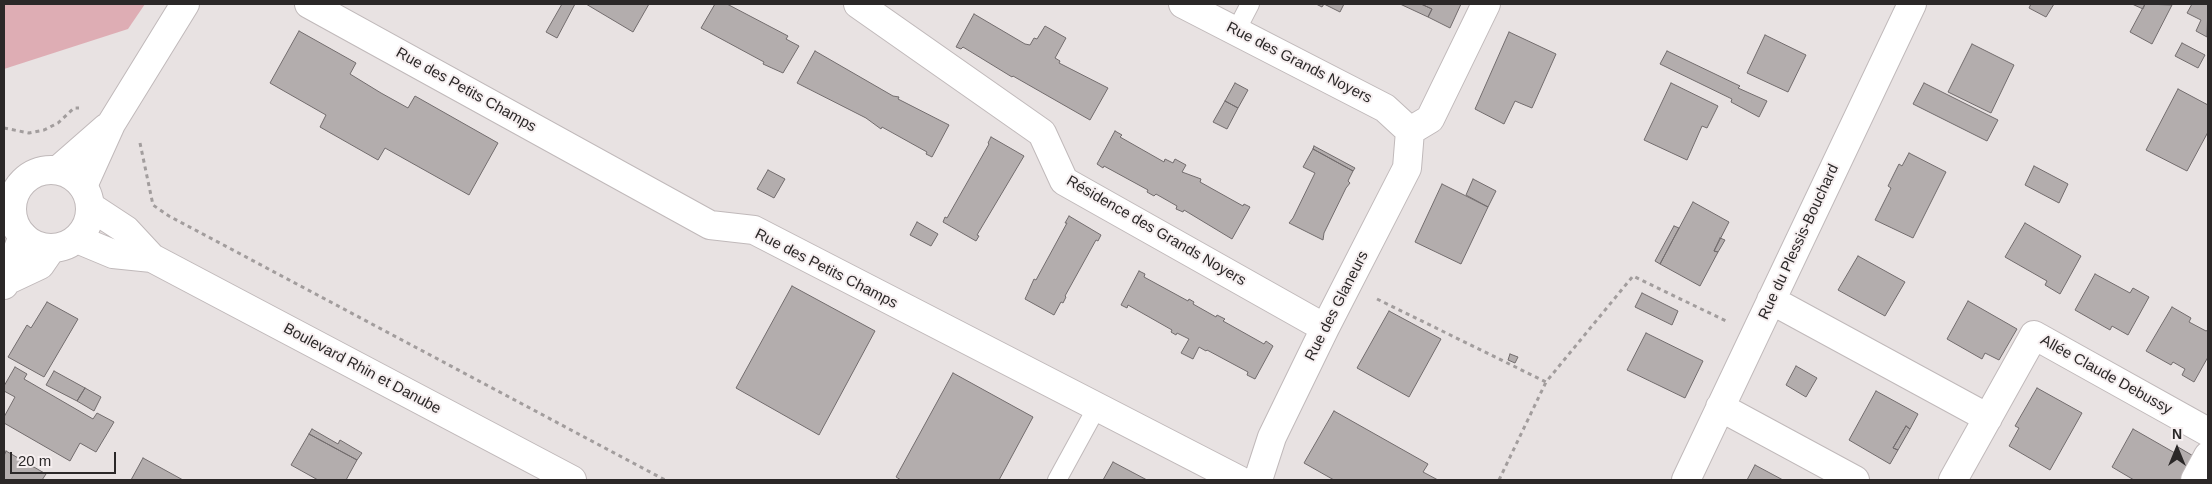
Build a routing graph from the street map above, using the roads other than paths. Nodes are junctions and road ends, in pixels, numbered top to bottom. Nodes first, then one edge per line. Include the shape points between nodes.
1 (185, 4) edge
2 (309, 4) edge
3 (1183, 4) edge
4 (1250, 4) edge
5 (1486, 4) edge
6 (1912, 4) edge
7 (862, 5) edge
8 (1236, 31) junction
9 (112, 124) junction
10 (1410, 131) junction
11 (58, 170) junction
12 (17, 173) edge
13 (87, 197) junction
14 (8, 207) edge
15 (23, 236) junction
16 (77, 239) junction
17 (51, 249) junction
18 (152, 258) junction
19 (5, 283) edge
20 (1771, 300) junction
21 (1325, 328) junction
22 (1096, 407) junction
23 (1720, 407) junction
24 (1988, 418) junction
25 (2208, 432) edge
26 (2208, 456) edge
27 (572, 480) edge
28 (1056, 480) edge
29 (1239, 480) edge
30 (1258, 480) edge
31 (1686, 480) edge
32 (1856, 480) edge
33 (1953, 480) edge
34 (2194, 480) edge

1 - 9 street
2 - 22 street, Rue des Petits Champs via 710,225 754,230
3 - 8 street, Rue des Grands Noyers
4 - 8 lane
5 - 10 street via 1430,119
6 - 20 street, Rue du Plessis-Bouchard
7 - 21 street, Résidence des Grands Noyers via 1042,132 1064,181
8 - 10 street, Rue des Grands Noyers via 1386,108
9 - 11 street
9 - 13 street
10 - 21 street, Rue des Glaneurs via 1406,168
11 - 12 street
11 - 13 street via 76,178
12 - 14 street via 17,191
13 - 16 street via 90,219
13 - 18 street, Boulevard Rhin et Danube via 126,230
14 - 15 street
15 - 17 street via 31,243
15 - 19 street
16 - 17 street via 69,245
16 - 18 street, Boulevard Rhin et Danube via 113,254
17 - 19 street via 40,266
18 - 27 street, Boulevard Rhin et Danube
20 - 23 street, Rue du Plessis-Bouchard
20 - 24 street
21 - 30 street, Rue des Glaneurs via 1272,437
22 - 28 lane
22 - 29 street, Rue des Petits Champs
23 - 31 street, Rue du Plessis-Bouchard
23 - 32 street
24 - 25 street, Allée Claude Debussy via 2034,335
24 - 33 street, Allée Claude Debussy
26 - 34 street

